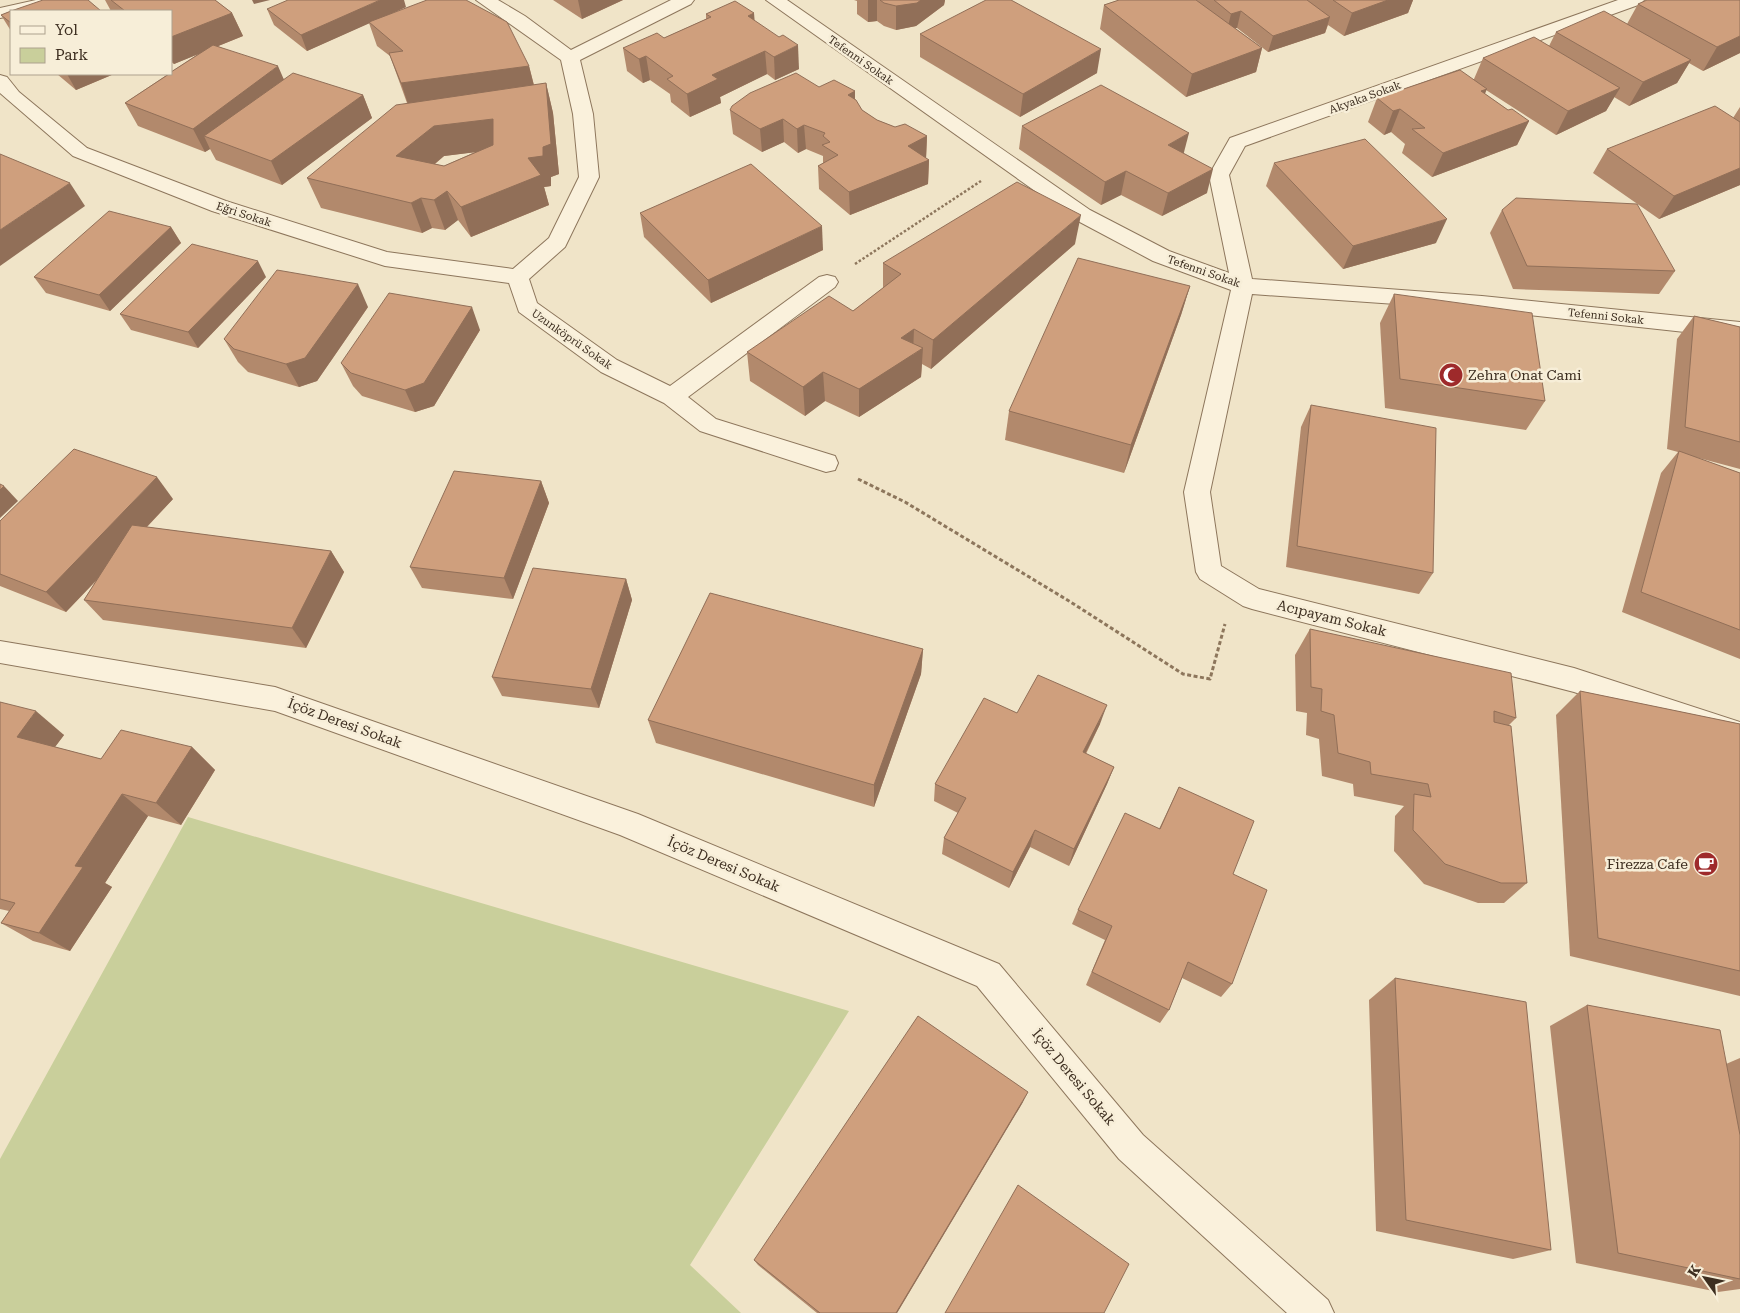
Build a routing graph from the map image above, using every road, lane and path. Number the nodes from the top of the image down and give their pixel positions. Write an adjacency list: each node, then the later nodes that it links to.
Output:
1 (60, 0): 6 (street)
2 (485, 0): 7 (street)
3 (685, 0): 7 (street)
4 (775, 0): 9 (street, Tefenni Sokak)
5 (1636, 0): 12 (street, Akyaka Sokak)
6 (14, 10)
7 (570, 58): 10 (street)
8 (0, 81): 10 (street, Eğri Sokak)
9 (1010, 163): 11 (path); 12 (street, Tefenni Sokak)
10 (518, 276): 14 (street, Uzunköprü Sokak)
11 (827, 282): 14 (street)
12 (1243, 286): 13 (street, Tefenni Sokak); 16 (street, Acıpayam Sokak)
13 (1740, 330)
14 (672, 397): 15 (street, Uzunköprü Sokak)
15 (826, 463): 16 (path)
16 (1234, 587): 18 (street, Acıpayam Sokak)
17 (0, 652): 19 (street, İçöz Deresi Sokak)
18 (1740, 735)
19 (1315, 1313)

